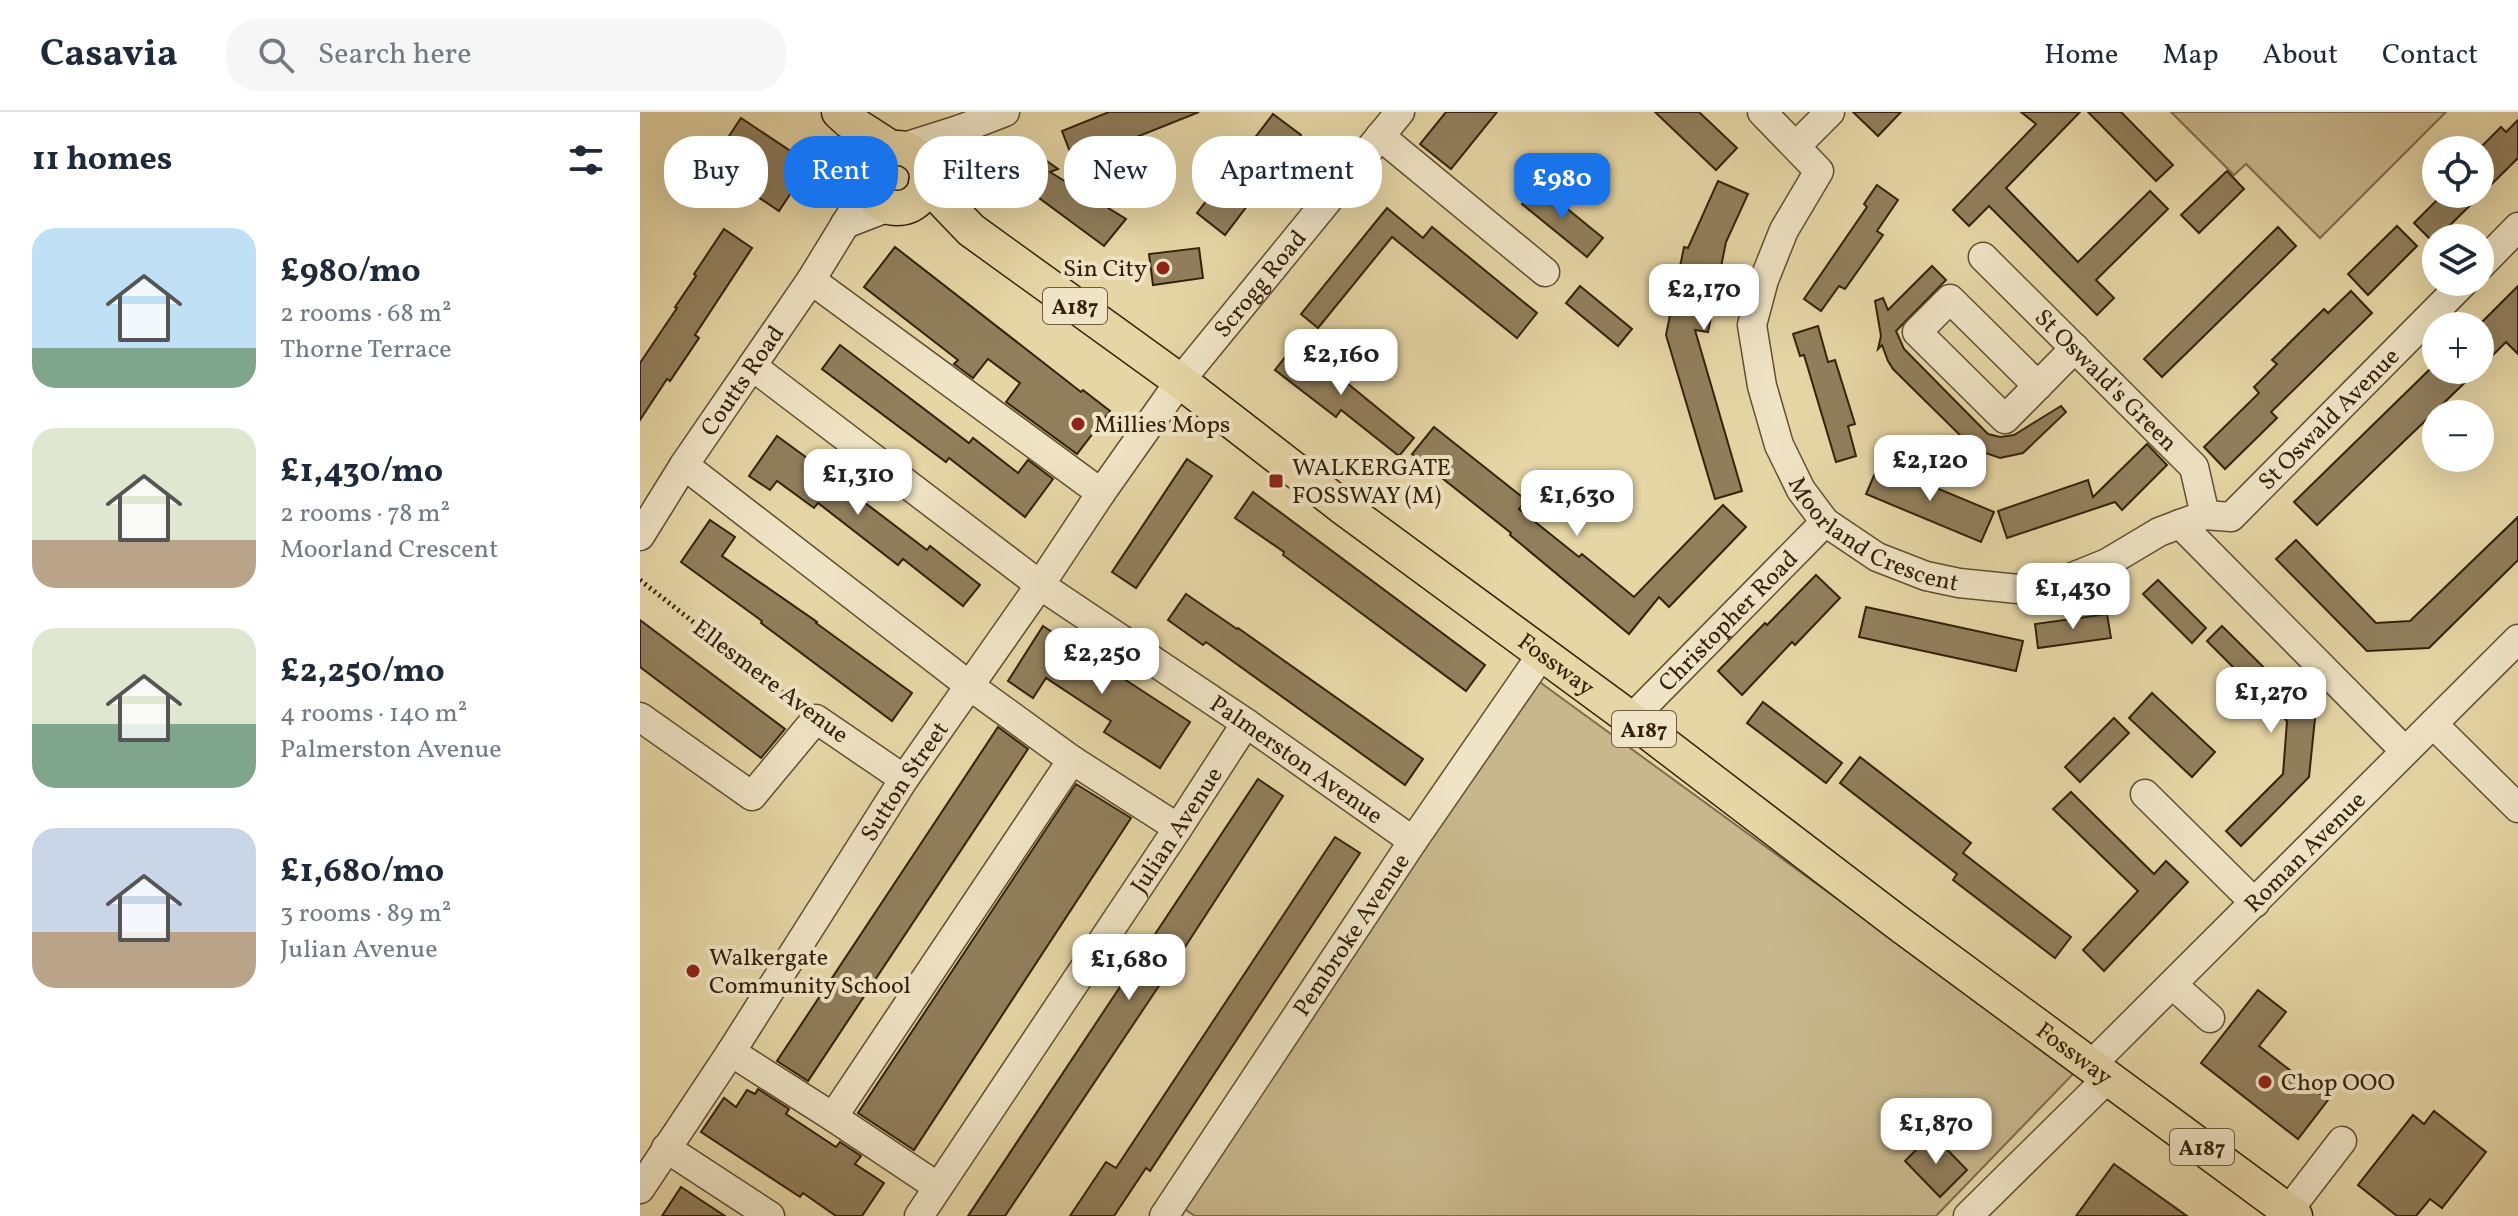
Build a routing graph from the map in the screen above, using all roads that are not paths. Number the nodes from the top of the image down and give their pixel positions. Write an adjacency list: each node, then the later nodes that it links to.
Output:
1 (1005, 112): 6 (street)
2 (1400, 112): 9 (street, Scrogg Road)
3 (1762, 112): 11 (street, Moorland Crescent)
4 (1830, 112): 11 (street)
5 (844, 117): 7 (main road, Fossway / A187); 8 (main road, Fossway / A187)
6 (961, 129): 12 (street); 15 (street, Coutts Road)
7 (858, 136)
8 (876, 136)
9 (1380, 136)
10 (1382, 138): 22 (street)
11 (1796, 146): 32 (street, Moorland Crescent)
12 (898, 147)
13 (898, 149): 14 (main road, Fossway)
14 (898, 187)
15 (898, 188)
16 (898, 190): 27 (main road, Fossway / A187)
17 (869, 208): 23 (street, Coutts Road)
18 (1321, 208): 27 (street, Scrogg Road)
19 (2518, 227): 20 (street)
20 (2494, 252)
21 (1983, 257): 25 (street, St Oswald's Green)
22 (1545, 272)
23 (811, 280): 26 (street, Coutts Road); 30 (street)
24 (2450, 296): 31 (street, St Oswald Avenue)
25 (2075, 348): 28 (street); 31 (street, St Oswald's Green)
26 (752, 366): 29 (street, Coutts Road); 34 (street, Palmerston Avenue)
27 (1180, 381): 30 (street, Sutton Street); 36 (main road, Fossway / A187)
28 (2038, 386)
29 (684, 465): 33 (street, Coutts Road); 37 (street)
30 (1101, 493): 34 (street, Sutton Street)
31 (2192, 519): 32 (street, Moorland Crescent); 42 (street)
32 (1825, 522): 39 (street, Christopher Road)
33 (640, 536)
34 (1040, 585): 37 (street, Sutton Street); 40 (street, Palmerston Avenue)
35 (2518, 639): 41 (street, Roman Avenue)
36 (1542, 654): 39 (main road, Fossway / A187); 48 (street, Pembroke Avenue)
37 (970, 686): 43 (street); 44 (street, Sutton Street)
38 (640, 717): 44 (street, Ellesmere Avenue)
39 (1631, 719): 53 (main road, Fossway / A187)
40 (1246, 723): 47 (street, Julian Avenue); 48 (street, Palmerston Avenue)
41 (2433, 724): 42 (street, Roman Avenue); 46 (street)
42 (2405, 751): 49 (street, Roman Avenue)
43 (1072, 760): 47 (street); 54 (street)
44 (904, 779): 52 (street, Sutton Street)
45 (2145, 794): 49 (street)
46 (2518, 808)
47 (1178, 828): 57 (street, Julian Avenue)
48 (1413, 841): 60 (street, Pembroke Avenue)
49 (2255, 903): 50 (street, Roman Avenue)
50 (2173, 985): 51 (street); 53 (street, Roman Avenue)
51 (2210, 1018)
52 (731, 1052): 54 (street); 56 (street, Sutton Street)
53 (2100, 1071): 59 (main road, Fossway / A187); 63 (street, Roman Avenue)
54 (833, 1117): 57 (street)
55 (2342, 1141): 59 (street)
56 (666, 1148): 58 (street, Sutton Street); 61 (street)
57 (938, 1187): 62 (street, Julian Avenue)
58 (640, 1189)
59 (2291, 1213)
60 (1170, 1214)
61 (770, 1216)
62 (919, 1216)
63 (1968, 1216)

